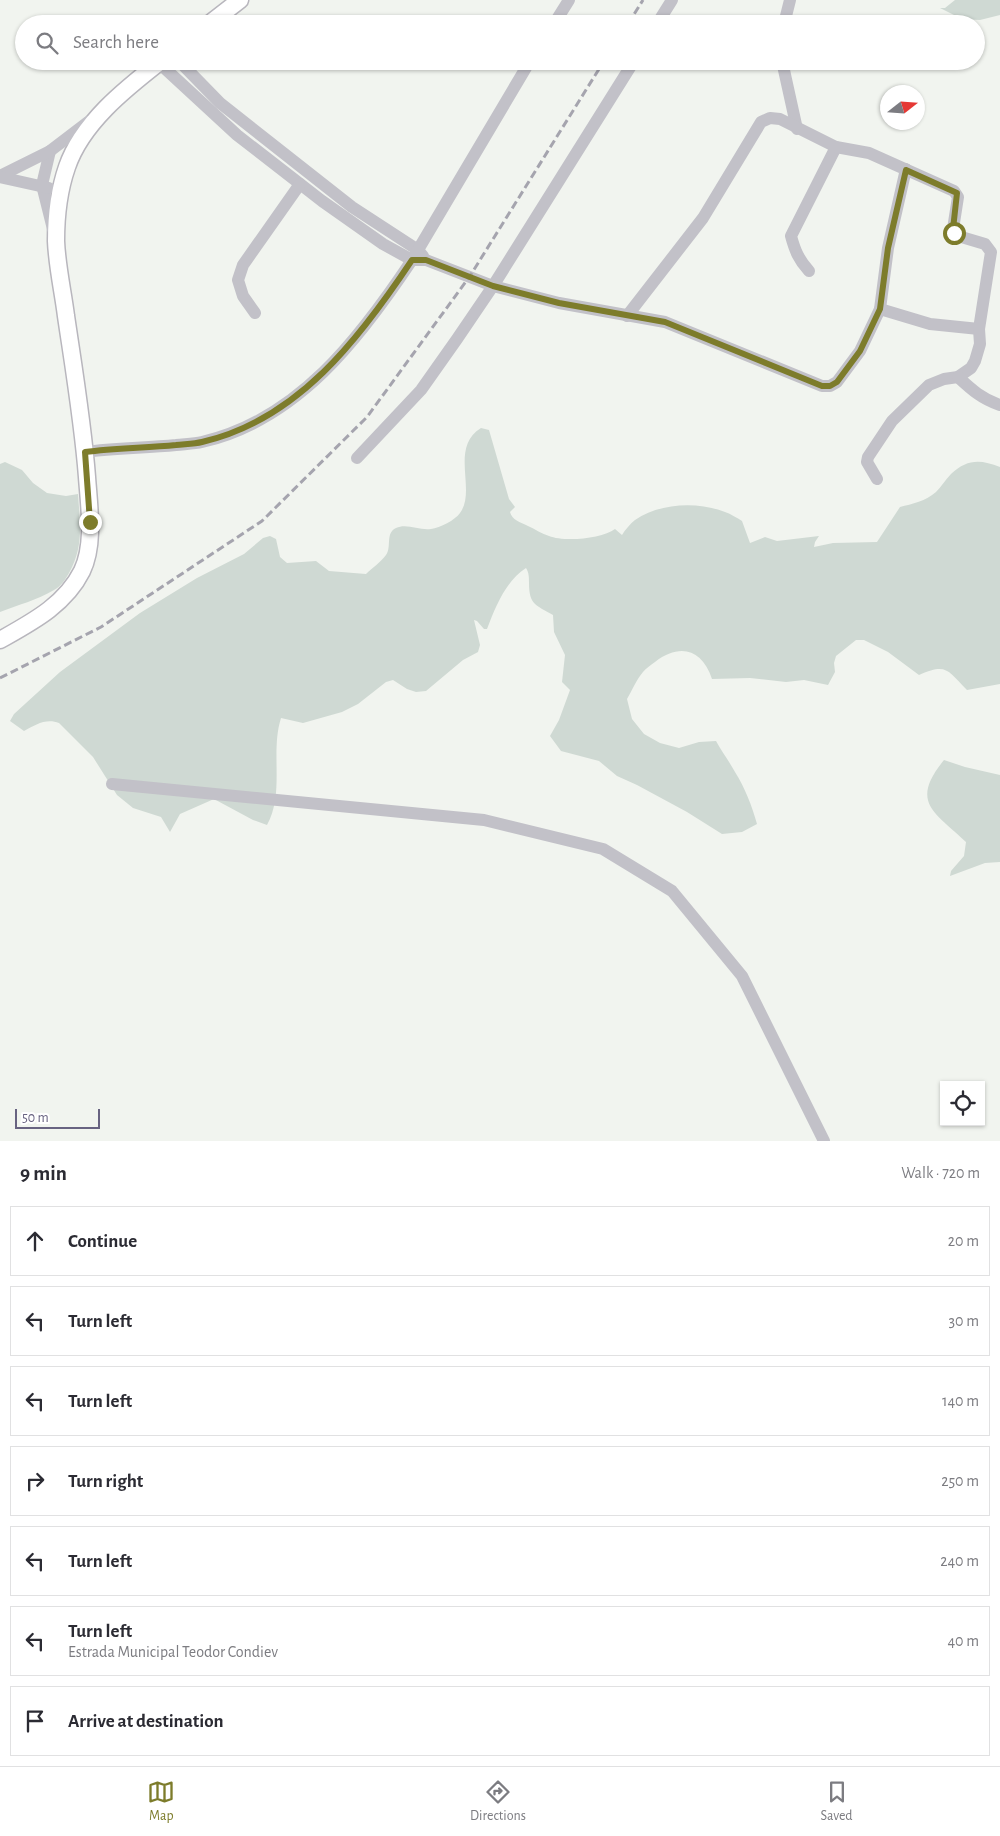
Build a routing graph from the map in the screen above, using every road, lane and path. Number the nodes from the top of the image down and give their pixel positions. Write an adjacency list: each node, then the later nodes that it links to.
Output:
1 (240, 0): 5 (main road)
2 (569, 0): 6 (street)
3 (672, 0): 7 (street)
4 (790, 0): 8 (street)
5 (221, 15)
6 (560, 15)
7 (663, 15)
8 (786, 15)
9 (150, 70): 16 (main road)
10 (168, 70): 21 (street)
11 (188, 70): 19 (street)
12 (525, 70): 28 (street)
13 (628, 70): 30 (street)
14 (784, 70): 15 (street)
15 (797, 128): 17 (street); 33 (street)
16 (74, 140): 18 (street); 25 (main road)
17 (836, 147): 20 (street); 29 (street)
18 (50, 151): 22 (street); 24 (street)
19 (293, 160): 21 (street); 26 (street)
20 (906, 170): 31 (street); 34 (street)
21 (284, 172): 23 (street)
22 (0, 177): 24 (street)
23 (300, 184): 26 (street); 32 (street)
24 (42, 186): 25 (street); 27 (street)
25 (60, 192): 27 (main road)
26 (349, 212): 28 (street)
27 (56, 242): 37 (main road)
28 (419, 257): 30 (street); 37 (street)
29 (809, 271)
30 (493, 286): 33 (street); 38 (street)
31 (880, 309): 33 (street); 34 (street)
32 (255, 313)
33 (627, 316)
34 (979, 329): 35 (street)
35 (958, 377): 36 (street); 39 (street)
36 (1000, 405)
37 (85, 452): 40 (main road)
38 (357, 458)
39 (877, 479)
40 (0, 640)
41 (112, 784): 42 (street)
42 (824, 1141)

